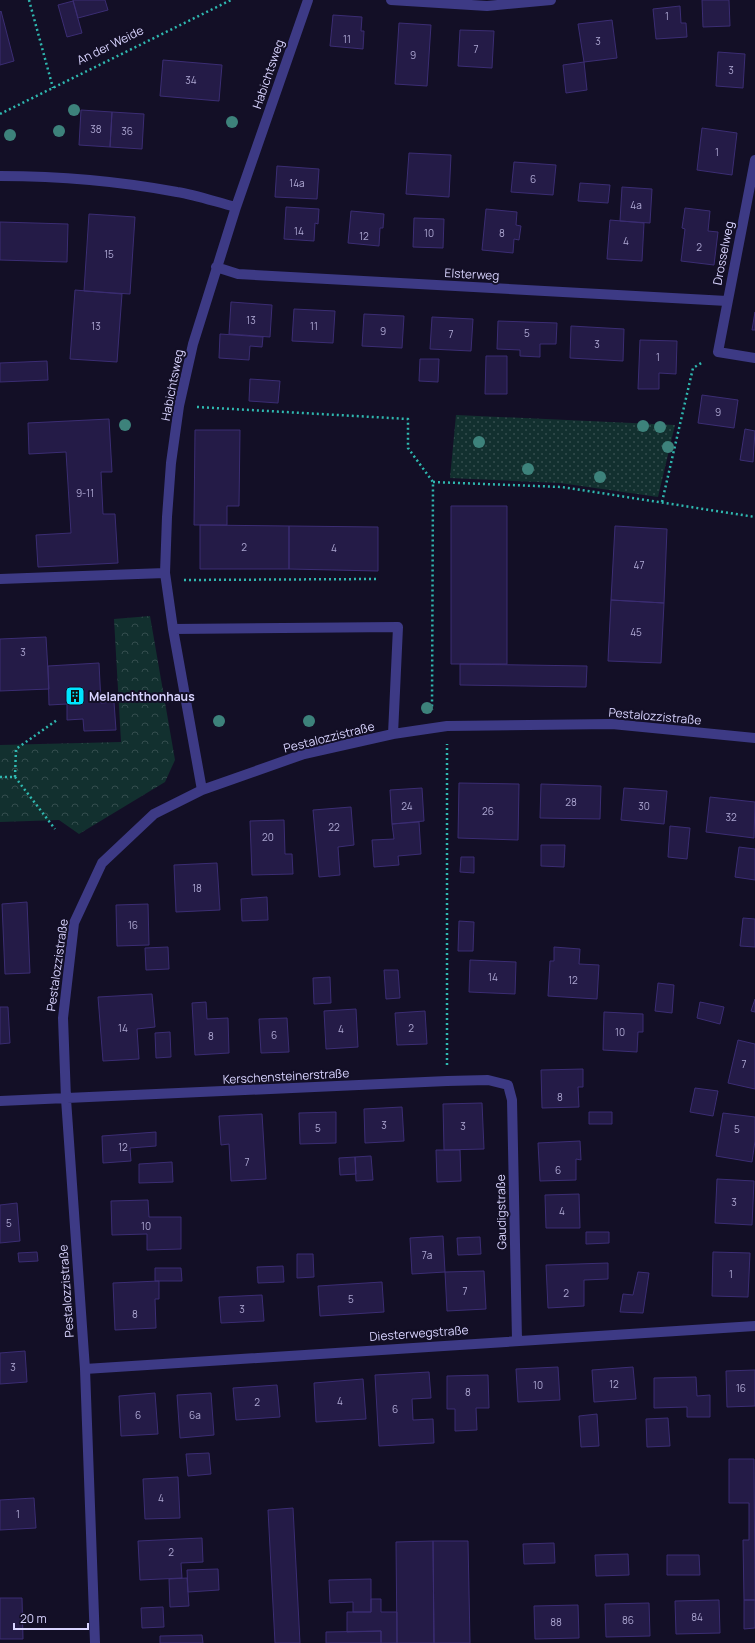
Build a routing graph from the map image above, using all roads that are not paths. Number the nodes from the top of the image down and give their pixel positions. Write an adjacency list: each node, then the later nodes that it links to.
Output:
1 (308, 0): 6 (street, Habichtsweg)
2 (392, 0): 3 (street)
3 (551, 0)
4 (755, 160): 8 (street, Drosselweg)
5 (0, 176): 6 (street)
6 (236, 207): 7 (street, Habichtsweg)
7 (216, 267): 8 (street, Elsterweg); 10 (street, Habichtsweg)
8 (727, 301): 9 (street, Drosselweg)
9 (755, 358)
10 (166, 576): 11 (street); 12 (street, Habichtsweg)
11 (0, 579)
12 (173, 629): 13 (street); 15 (street, Habichtsweg)
13 (393, 734): 14 (street, Pestalozzistraße); 15 (street, Pestalozzistraße)
14 (755, 738)
15 (202, 790): 17 (street, Pestalozzistraße)
16 (508, 1085): 17 (street, Kerschensteinerstraße); 20 (street, Gaudigstraße)
17 (66, 1099): 18 (street, Kerschensteinerstraße); 21 (street, Pestalozzistraße)
18 (0, 1101)
19 (755, 1326): 20 (street, Diesterwegstraße)
20 (516, 1340): 21 (street, Diesterwegstraße)
21 (85, 1369): 22 (street, Pestalozzistraße)
22 (95, 1643)

